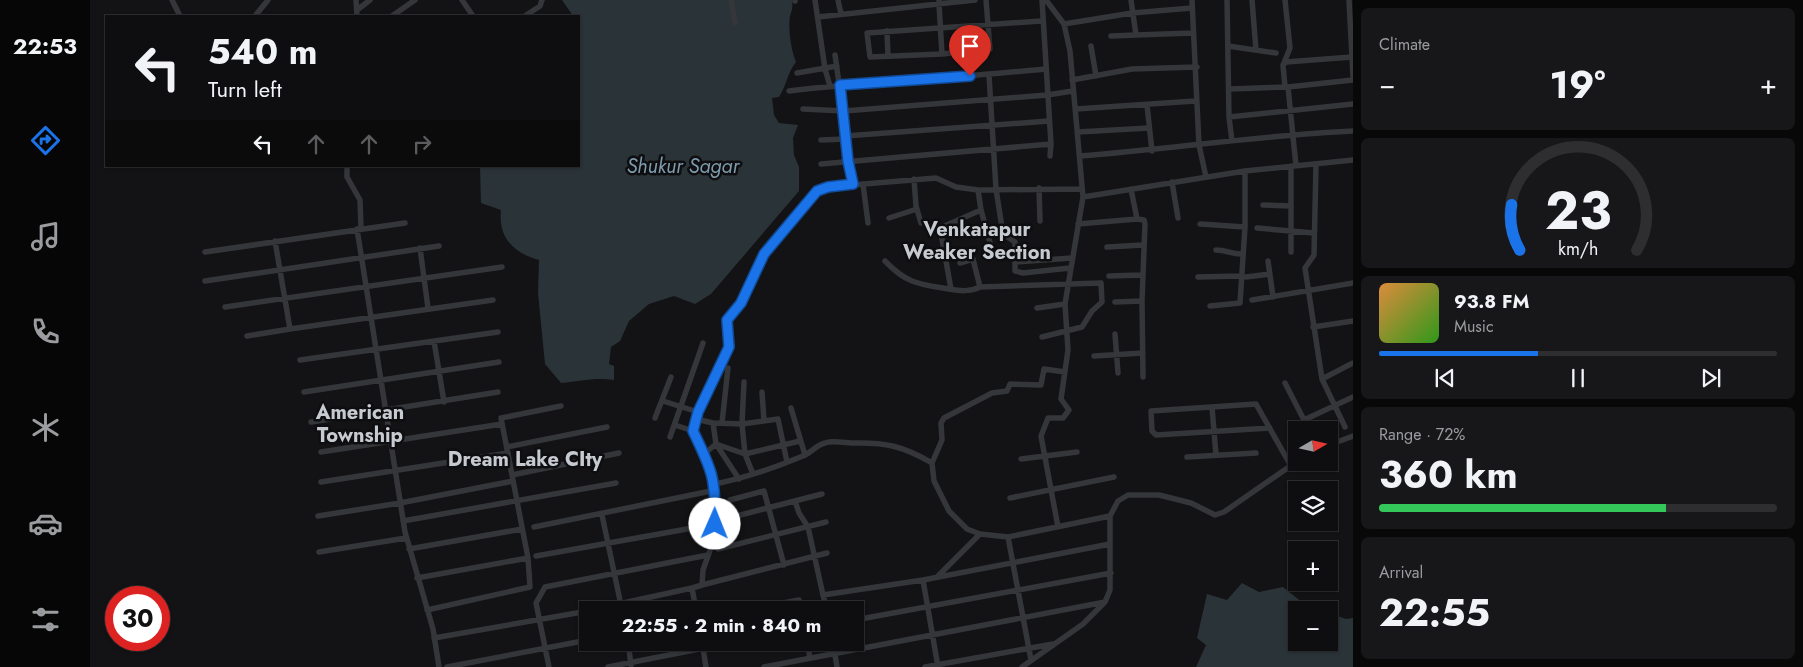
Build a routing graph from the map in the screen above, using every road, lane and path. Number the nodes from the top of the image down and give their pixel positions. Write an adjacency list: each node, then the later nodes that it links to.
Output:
1 (172, 0): 26 (street)
2 (268, 0): 27 (street)
3 (356, 0): 23 (street)
4 (370, 0): 23 (street)
5 (415, 0): 28 (street)
6 (462, 0): 29 (street)
7 (542, 0): 30 (street)
8 (731, 0): 33 (street)
9 (814, 0): 31 (street)
10 (838, 0): 25 (street)
11 (975, 0): 21 (street)
12 (986, 0): 35 (street)
13 (1042, 0): 32 (street)
14 (1046, 0): 34 (street)
15 (1131, 0): 24 (street)
16 (1192, 0): 22 (street)
17 (1227, 0): 43 (street)
18 (1252, 0): 45 (street)
19 (1285, 0): 51 (street)
20 (1349, 0): 36 (street)
21 (939, 2): 25 (street); 37 (street)
22 (1192, 8): 24 (street); 39 (street)
23 (357, 13)
24 (1132, 13): 34 (street); 40 (street)
25 (840, 14): 31 (street)
26 (180, 15)
27 (256, 15)
28 (393, 15)
29 (472, 15)
30 (526, 15)
31 (818, 17): 54 (street)
32 (1042, 21): 35 (street); 55 (street)
33 (735, 23)
34 (1064, 24): 60 (street)
35 (988, 25): 37 (street); 47 (street)
36 (1351, 25): 44 (street)
37 (940, 28): 38 (street); 47 (street)
38 (887, 31): 49 (street); 49 (street)
39 (1193, 32): 40 (street); 53 (street)
40 (1136, 35): 41 (street)
41 (1111, 36)
42 (1091, 46): 58 (street)
43 (1228, 46): 45 (street); 65 (street)
44 (1352, 49): 50 (street)
45 (1256, 50): 46 (street)
46 (1276, 53)
47 (942, 54): 49 (street)
48 (836, 55): 52 (street)
49 (888, 56)
50 (1352, 61): 51 (street); 59 (street)
51 (1284, 63): 64 (street)
52 (837, 66): 54 (street); 62 (street)
53 (1196, 67): 58 (street); 70 (street)
54 (825, 69): 56 (street); 63 (street)
55 (1045, 69): 57 (street); 68 (street)
56 (797, 73)
57 (989, 75): 62 (street); 69 (street)
58 (1096, 76): 60 (street)
59 (1353, 76)
60 (1072, 80): 67 (street)
61 (1353, 80): 64 (street)
62 (840, 85): 63 (street); 75 (street)
63 (830, 86): 66 (street)
64 (1286, 87): 65 (street); 76 (street)
65 (1229, 89): 77 (street)
66 (789, 91)
67 (1073, 91): 68 (street); 74 (street)
68 (1046, 96): 69 (street); 78 (street)
69 (991, 99): 75 (street); 79 (street)
70 (1195, 101): 72 (street); 88 (street)
71 (1353, 104): 76 (street)
72 (1147, 105): 74 (street); 80 (street)
73 (803, 109): 75 (street)
74 (1076, 109): 82 (street)
75 (844, 111): 84 (street)
76 (1290, 111): 77 (street); 83 (street)
77 (1229, 117): 86 (street)
78 (1049, 121): 79 (street); 87 (street)
79 (993, 125): 84 (street); 89 (street)
80 (1149, 128): 82 (street); 90 (street)
81 (1353, 130): 83 (street)
82 (1078, 132): 92 (street)
83 (1293, 134): 86 (street); 97 (street)
84 (845, 137): 85 (street); 94 (street)
85 (821, 140)
86 (1232, 141): 88 (street)
87 (1051, 144): 89 (street); 91 (street)
88 (1198, 144): 90 (street); 100 (street)
89 (995, 148): 94 (street); 106 (street)
90 (1152, 151): 92 (street)
91 (1050, 156)
92 (1080, 156): 107 (street)
93 (1353, 160): 96 (street)
94 (848, 161): 95 (street); 103 (street)
95 (821, 164)
96 (1316, 164): 97 (street); 128 (street)
97 (1294, 166): 99 (street); 112 (street)
98 (346, 167): 126 (street)
99 (1245, 171): 100 (street); 124 (street)
100 (1206, 177): 102 (street)
101 (914, 179): 104 (street); 109 (street); 113 (street)
102 (1172, 182): 108 (street); 116 (street)
103 (853, 184): 104 (street); 214 (street)
104 (863, 184): 120 (street)
105 (1040, 188): 106 (street); 107 (street); 118 (street)
106 (996, 189): 109 (street); 144 (street)
107 (1082, 189): 110 (street)
108 (1131, 189): 110 (street); 117 (street)
109 (978, 190): 114 (street)
110 (1083, 197): 122 (street)
111 (1263, 205): 112 (street)
112 (1291, 206): 127 (street)
113 (917, 209): 115 (street); 121 (street)
114 (981, 210): 132 (street); 161 (street)
115 (889, 218)
116 (1178, 218)
117 (1137, 219): 122 (street); 130 (street)
118 (1040, 221)
119 (405, 223): 126 (street)
120 (868, 223)
121 (921, 223)
122 (1078, 224): 140 (street)
123 (1200, 224): 124 (street)
124 (1245, 227): 138 (street)
125 (1256, 228): 127 (street)
126 (359, 229): 129 (street); 139 (street)
127 (1290, 230): 128 (street); 137 (street)
128 (1314, 233): 162 (street)
129 (275, 241): 136 (street); 147 (street)
130 (1142, 245): 133 (street); 150 (street)
131 (439, 246): 134 (street)
132 (991, 246)
133 (1108, 247)
134 (420, 248): 139 (street); 154 (street)
135 (1216, 250): 138 (street)
136 (205, 252)
137 (1290, 252)
138 (1243, 254): 153 (street)
139 (361, 257): 147 (street); 159 (street)
140 (1072, 258): 144 (street); 146 (street)
141 (886, 260): 161 (street)
142 (1268, 261): 149 (street)
143 (960, 262): 160 (street)
144 (1015, 262): 148 (street)
145 (502, 267): 154 (street)
146 (1070, 268): 148 (street); 157 (street)
147 (280, 270): 155 (street); 164 (street)
148 (1024, 273): 158 (street)
149 (1270, 274): 153 (street); 163 (street)
150 (1142, 275): 151 (street); 168 (street)
151 (1109, 276)
152 (1198, 277): 153 (street)
153 (1244, 277): 170 (street)
154 (424, 278): 159 (street); 172 (street)
155 (205, 281)
156 (1353, 283): 162 (street)
157 (1068, 284): 158 (street); 169 (street); 178 (street)
158 (1025, 286): 160 (street)
159 (366, 287): 164 (street); 174 (street)
160 (980, 287): 161 (street)
161 (951, 289)
162 (1308, 291): 163 (street); 176 (street)
163 (1273, 297): 166 (street)
164 (284, 298): 171 (street); 177 (street)
165 (493, 300): 172 (street)
166 (1252, 300)
167 (1114, 302): 168 (street)
168 (1142, 302): 186 (street)
169 (1065, 304): 173 (street); 178 (street)
170 (1210, 306)
171 (226, 307)
172 (428, 308): 174 (street)
173 (1037, 308)
174 (371, 317): 177 (street); 185 (street)
175 (1353, 321): 176 (street)
176 (1313, 327): 198 (street)
177 (290, 329): 181 (street)
178 (1067, 331): 182 (street); 194 (street)
179 (498, 332): 183 (street)
180 (1115, 334): 187 (street)
181 (247, 336)
182 (1042, 337)
183 (434, 341): 185 (street); 193 (street)
184 (703, 343): 210 (street)
185 (376, 349): 189 (street); 199 (street)
186 (1143, 353): 187 (street); 197 (street)
187 (1117, 354): 188 (street); 195 (street)
188 (1094, 356)
189 (300, 360)
190 (499, 362): 193 (street)
191 (1353, 363): 198 (street)
192 (728, 368): 219 (street)
193 (439, 371): 199 (street); 207 (street)
194 (1064, 372): 245 (street); 249 (street)
195 (1118, 373)
196 (671, 377): 206 (street)
197 (1143, 377)
198 (1322, 379): 209 (street)
199 (381, 380): 202 (street); 213 (street)
200 (744, 382): 221 (street)
201 (1285, 383): 209 (street)
202 (304, 392)
203 (498, 392): 207 (street)
204 (762, 392): 216 (street)
205 (1353, 397): 209 (street)
206 (663, 401): 210 (street); 215 (street)
207 (444, 402): 213 (street)
208 (561, 406): 220 (street)
209 (1335, 406): 223 (street)
210 (680, 407): 214 (street); 222 (street)
211 (1212, 407): 225 (street); 227 (street); 227 (street)
212 (791, 408): 231 (street)
213 (386, 411): 217 (street); 230 (street)
214 (697, 416): 218 (street); 226 (street)
215 (656, 418)
216 (764, 421): 221 (street); 234 (street)
217 (311, 422)
218 (713, 423): 219 (street); 233 (street)
219 (722, 423): 221 (street)
220 (502, 424): 230 (street); 235 (street)
221 (742, 424): 241 (street)
222 (674, 425): 226 (street); 229 (street)
223 (1345, 427)
224 (607, 428): 235 (street)
225 (1270, 428): 227 (street); 244 (street)
226 (693, 431): 240 (street)
227 (1214, 431): 243 (street)
228 (1353, 436): 232 (street)
229 (670, 437)
230 (390, 441): 236 (street); 251 (street)
231 (800, 441): 234 (street); 242 (street)
232 (1338, 442)
233 (716, 444): 240 (street); 241 (street); 255 (street)
234 (786, 446): 241 (street); 248 (street)
235 (507, 450): 251 (street); 254 (street)
236 (321, 452)
237 (1078, 452): 245 (street)
238 (619, 453): 254 (street)
239 (1256, 453): 243 (street)
240 (704, 454): 258 (street)
241 (745, 454): 252 (street)
242 (805, 455): 248 (street); 249 (street)
243 (1216, 455): 246 (street)
244 (1288, 455)
245 (1044, 456): 247 (street); 259 (street)
246 (1186, 457)
247 (1021, 459)
248 (787, 462): 252 (street)
249 (932, 463): 278 (street)
250 (1288, 468): 269 (street)
251 (395, 471): 256 (street); 265 (street)
252 (752, 474): 255 (street)
253 (1114, 477): 259 (street)
254 (512, 478): 264 (street); 265 (street)
255 (739, 479): 258 (street)
256 (322, 482)
257 (616, 483): 264 (street)
258 (715, 487): 267 (street); 273 (street)
259 (1051, 490): 261 (street); 276 (street)
260 (822, 494): 263 (street)
261 (1010, 498)
262 (730, 500): 266 (street)
263 (795, 501): 266 (street); 275 (street)
264 (517, 502): 271 (street); 277 (street)
265 (400, 503): 268 (street); 271 (street)
266 (769, 508): 270 (street); 279 (street)
267 (602, 514): 274 (street); 282 (street)
268 (318, 516)
269 (1110, 516): 276 (street); 283 (street)
270 (725, 519)
271 (403, 522): 281 (street)
272 (826, 522): 275 (street)
273 (715, 524): 282 (street); 288 (street)
274 (534, 527)
275 (808, 527): 279 (street); 290 (street)
276 (1058, 527): 280 (street)
277 (522, 529): 284 (street); 291 (street)
278 (980, 534): 280 (street); 296 (street)
279 (776, 536): 285 (street); 293 (street)
280 (1008, 537): 292 (street)
281 (406, 538): 284 (street); 286 (street)
282 (608, 544): 289 (street); 295 (street)
283 (1110, 544): 292 (street); 294 (street)
284 (409, 549): 297 (street)
285 (718, 549)
286 (319, 552)
287 (827, 553): 290 (street)
288 (708, 555): 295 (street); 299 (street)
289 (536, 556)
290 (815, 557): 293 (street); 302 (street)
291 (528, 558): 297 (street); 309 (street)
292 (1012, 562): 296 (street); 301 (street)
293 (784, 565): 299 (street)
294 (1111, 573): 301 (street); 307 (street)
295 (614, 574): 303 (street); 313 (street)
296 (936, 577): 298 (street)
297 (417, 578): 309 (street)
298 (923, 580): 302 (street); 308 (street)
299 (702, 584): 300 (street)
300 (692, 588): 304 (street); 305 (street)
301 (1018, 591): 308 (street); 311 (street)
302 (824, 595): 306 (street)
303 (620, 601)
304 (643, 601)
305 (694, 601)
306 (825, 601)
307 (1105, 602): 311 (street); 317 (street)
308 (927, 608): 312 (street); 314 (street)
309 (427, 610): 315 (street)
310 (579, 612): 313 (street)
311 (1022, 617): 314 (street); 319 (street)
312 (864, 618)
313 (539, 619): 315 (street); 318 (street)
314 (932, 635): 325 (street); 329 (street)
315 (434, 638): 330 (street)
316 (579, 642): 318 (street)
317 (1057, 644): 319 (street); 327 (street)
318 (545, 648): 331 (street); 332 (street)
319 (1028, 649): 327 (street); 329 (street)
320 (629, 651): 328 (street)
321 (681, 651): 328 (street)
322 (703, 651): 334 (street)
323 (809, 651): 326 (street)
324 (834, 651): 325 (street)
325 (834, 654): 326 (street); 336 (street)
326 (810, 658): 335 (street)
327 (1030, 660): 338 (street)
328 (631, 665): 333 (street)
329 (938, 666): 337 (street)
330 (439, 667)
331 (447, 667)
332 (548, 667)
333 (608, 667)
334 (706, 667)
335 (764, 667)
336 (837, 667)
337 (925, 667)
338 (1022, 667)

